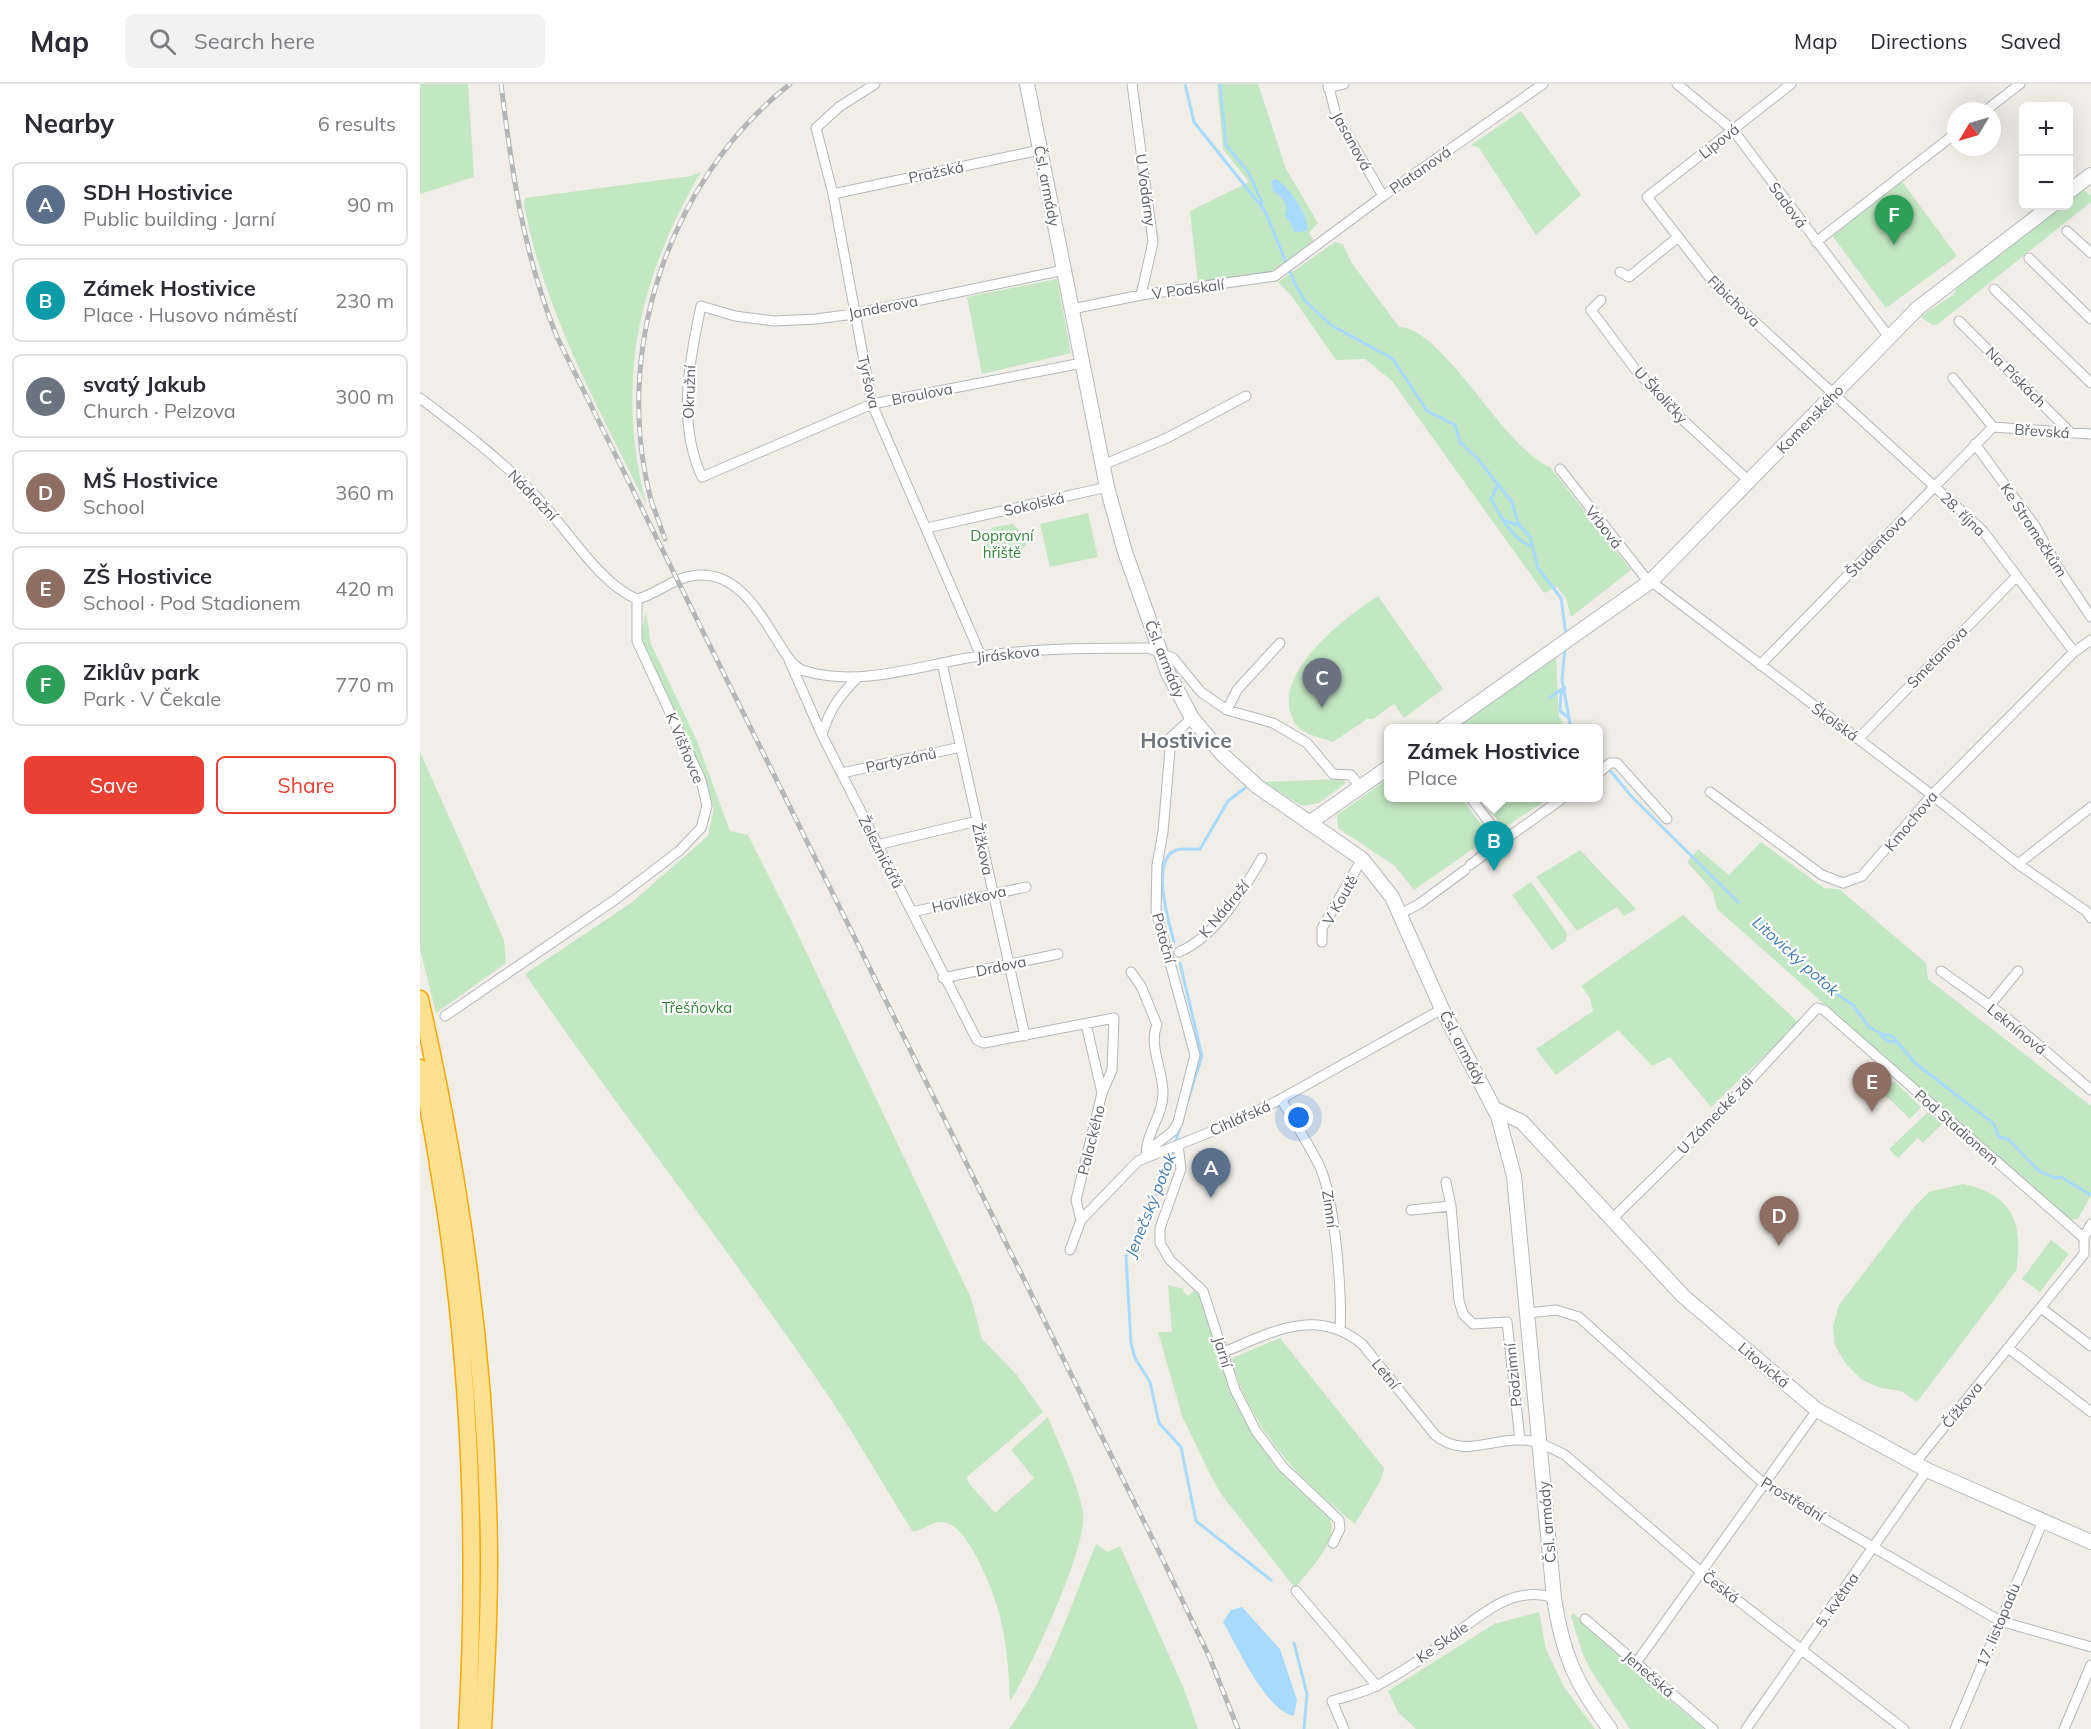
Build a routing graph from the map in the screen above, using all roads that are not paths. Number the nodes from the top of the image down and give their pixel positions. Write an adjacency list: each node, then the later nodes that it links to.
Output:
1 (875, 84): 16 (street, Tyršova)
2 (1027, 84): 13 (main road, Čsl. armády)
3 (1132, 84): 29 (street, U Vodárny)
4 (1344, 84): 9 (street)
5 (1677, 84): 11 (street, Sadová)
6 (1791, 84): 11 (street, Lipová)
7 (2020, 84): 10 (street)
8 (1540, 85): 17 (street, Platanová)
9 (1328, 86): 17 (street, Jasanová)
10 (1997, 102)
11 (1733, 130): 18 (street, Lipová); 22 (street, Sadová)
12 (1947, 140): 22 (street)
13 (1040, 150): 16 (street, Pražská); 26 (main road, Čsl. armády)
14 (2090, 179): 15 (main road)
15 (2073, 189)
16 (833, 194): 33 (street, Tyršova)
17 (1383, 196): 24 (street, Platanová)
18 (1647, 197): 21 (street, Fibichova)
19 (2046, 210): 36 (main road, Komenského)
20 (2067, 231): 23 (street)
21 (1677, 238): 27 (street); 40 (street, Fibichova)
22 (1816, 242): 36 (street, Sadová)
23 (2091, 253)
24 (1300, 258): 29 (street, V Podskalí)
25 (2030, 258): 34 (street)
26 (1064, 270): 32 (main road, Čsl. armády); 33 (street, Janderova)
27 (1620, 273)
28 (1994, 289): 39 (street)
29 (1141, 296): 32 (street, V Podskalí)
30 (1601, 300): 51 (street, U Školičky)
31 (701, 306): 33 (street, Janderova); 50 (street, Okružní)
32 (1072, 309): 37 (main road, Čsl. armády)
33 (854, 314): 43 (street, Tyršova)
34 (2091, 319)
35 (1959, 321): 45 (street, Na Pískách)
36 (1889, 337): 40 (main road, Komenského)
37 (1082, 363): 43 (street, Broulova); 48 (main road, Čsl. armády)
38 (1953, 378): 44 (street)
39 (2091, 383)
40 (1834, 394): 51 (main road, Komenského); 52 (street, 28. října)
41 (1246, 396): 48 (street)
42 (420, 398): 57 (street, Nádražní)
43 (872, 404): 50 (street, Broulova); 54 (street, Tyršova)
44 (1993, 428): 45 (street, Břevská); 47 (street, Študentova)
45 (2071, 433): 46 (street, Břevská)
46 (2091, 434)
47 (1976, 444): 52 (street, Študentova); 58 (street, Ke Stromečkům)
48 (1102, 465): 53 (main road, Čsl. armády)
49 (1560, 469): 56 (street, Vrbová)
50 (702, 477)
51 (1750, 482): 56 (main road, Komenského)
52 (1934, 486): 55 (street, 28. října); 66 (street, Študentova)
53 (1107, 487): 54 (street, Sokolská); 61 (main road, Čsl. armády)
54 (927, 528): 63 (street, Tyršova)
55 (2017, 576): 62 (street, 28. října); 72 (street, Smetanova)
56 (1651, 581): 66 (street, Školská); 70 (main road, Komenského)
57 (637, 599): 64 (street, Jiráskova); 108 (street, K Višňovce)
58 (2091, 617)
59 (2091, 640): 62 (street, Kmochova)
60 (1280, 643): 68 (street)
61 (1160, 651): 63 (street, Jiráskova); 68 (street); 69 (main road, Čsl. armády)
62 (2074, 652): 79 (street, Kmochova)
63 (981, 656): 65 (street, Jiráskova)
64 (789, 660): 67 (street, Jiráskova); 71 (street, Železničářů)
65 (942, 663): 67 (street, Jiráskova); 73 (street, Žižkova)
66 (1760, 664): 72 (street, Školská)
67 (858, 677): 71 (street)
68 (1227, 710): 77 (street)
69 (1192, 718): 85 (main road, Čsl. armády); 119 (street, Potoční)
70 (1450, 724)
71 (822, 735): 76 (street, Železničářů)
72 (1858, 739): 79 (street, Školská)
73 (961, 747): 76 (street, Partyzánů); 84 (street, Žižkova)
74 (1603, 769): 83 (street)
75 (1384, 770): 77 (main road)
76 (842, 773): 86 (street, Železničářů)
77 (1360, 787): 85 (main road)
78 (1710, 792): 79 (street, Kmochova)
79 (1932, 795): 90 (street, Školská)
80 (1474, 802): 81 (street)
81 (1557, 802)
82 (2091, 807): 90 (street)
83 (1667, 819)
84 (977, 821): 86 (street); 92 (street, Žižkova)
85 (1309, 823): 89 (main road, Čsl. armády)
86 (877, 845): 93 (street, Železničářů)
87 (1497, 845): 95 (street)
88 (1262, 858): 97 (street, K Nádraží)
89 (1362, 859): 95 (main road, Čsl. armády); 96 (street, V Koutě)
90 (2018, 864): 94 (street, Školská)
91 (1026, 886): 92 (street, Havlíčkova)
92 (993, 894): 93 (street, Havlíčkova); 99 (street, Žižkova)
93 (912, 912): 103 (street, Železničářů)
94 (2089, 913)
95 (1400, 914): 107 (main road, Čsl. armády)
96 (1322, 942)
97 (1179, 952)
98 (1058, 954): 99 (street, Drdova)
99 (1009, 964): 103 (street, Drdova); 110 (street, Žižkova)
100 (1941, 971): 105 (street, Leknínová)
101 (2018, 971): 105 (street)
102 (1131, 972): 119 (street)
103 (944, 978): 110 (street, Železničářů)
104 (420, 999): 155 (highway)
105 (1990, 1005): 112 (street, Leknínová)
106 (1817, 1008): 124 (street, U Zámecké zdi); 126 (street, Pod Stadionem)
107 (1442, 1009): 114 (street, Cihlářská); 115 (main road, Čsl. armády)
108 (445, 1016)
109 (1086, 1024): 110 (street); 113 (street, Palackého); 113 (street)
110 (1025, 1036)
111 (420, 1068): 154 (highway)
112 (2091, 1090)
113 (1102, 1093): 123 (street, Palackého)
114 (1281, 1099): 117 (street, Cihlářská); 130 (street, Zimní)
115 (1495, 1109): 116 (main road, Litovická); 118 (main road, Čsl. armády)
116 (1531, 1132): 118 (main road); 124 (main road, Litovická)
117 (1178, 1145): 119 (street, Cihlářská); 133 (street, Jarní)
118 (1508, 1148): 129 (main road, Čsl. armády)
119 (1150, 1155): 123 (street, Cihlářská)
120 (1446, 1182): 121 (street, Podzimní)
121 (1451, 1206): 122 (street); 136 (street, Podzimní)
122 (1411, 1210)
123 (1081, 1220): 127 (street)
124 (1611, 1220): 134 (main road, Litovická)
125 (2091, 1224): 126 (street)
126 (2084, 1238): 128 (street, Čížkova)
127 (1070, 1250)
128 (2041, 1308): 131 (street); 132 (street, Čížkova)
129 (1528, 1313): 137 (main road, Čsl. armády); 139 (street, Prostřední)
130 (1340, 1330): 133 (street, Letní); 136 (street, Letní)
131 (2091, 1346)
132 (2008, 1348): 135 (street); 138 (street, Čížkova)
133 (1224, 1352): 142 (street, Jarní)
134 (1817, 1410): 138 (main road, Litovická); 139 (street)
135 (2091, 1411)
136 (1520, 1440): 137 (street, Letní)
137 (1540, 1443): 144 (street, Česká); 146 (main road, Čsl. armády)
138 (1921, 1466): 140 (main road, Litovická); 143 (street, 5. května)
139 (1763, 1483): 143 (street, Prostřední); 144 (street)
140 (2043, 1521): 141 (main road, Litovická); 148 (street, 17. listopadu)
141 (2091, 1542)
142 (1333, 1543)
143 (1874, 1547): 148 (street, Prostřední); 150 (street, 5. května)
144 (1701, 1572): 150 (street, Česká); 151 (street)
145 (1296, 1592): 153 (street)
146 (1554, 1598): 153 (street, Ke Skále); 157 (main road, Čsl. armády)
147 (1585, 1619): 151 (street, Jenečská)
148 (2000, 1621): 149 (street, Prostřední); 161 (street, 17. listopadu)
149 (2091, 1647)
150 (1802, 1650): 159 (street, 5. května); 160 (street, Česká)
151 (1636, 1662): 158 (street, Jenečská)
152 (2091, 1665): 162 (street)
153 (1377, 1686): 156 (street, Ke Skále)
154 (467, 1729)
155 (483, 1729)
156 (1344, 1729)
157 (1610, 1729)
158 (1713, 1729)
159 (1746, 1729)
160 (1904, 1729)
161 (1955, 1729)
162 (2064, 1729)

